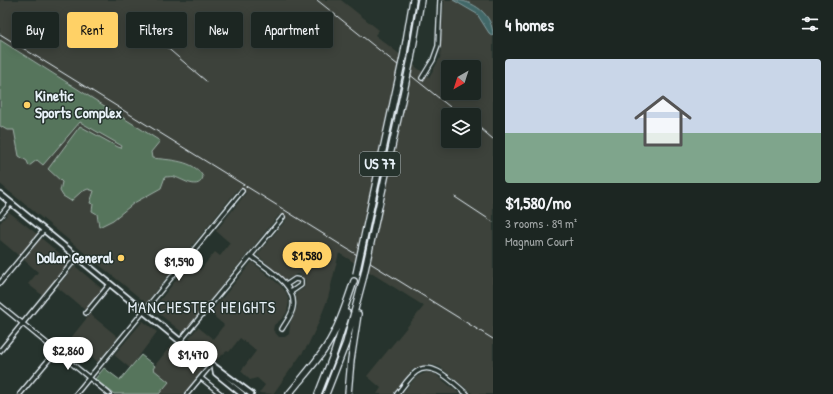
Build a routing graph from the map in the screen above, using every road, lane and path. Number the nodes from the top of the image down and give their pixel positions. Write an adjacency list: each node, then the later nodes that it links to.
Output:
1 (413, 0): 13 (highway, US 77, bridge)
2 (440, 0): 4 (street)
3 (421, 2): 17 (highway, US 77, bridge)
4 (422, 78)
5 (242, 191): 20 (street)
6 (0, 194): 7 (main road)
7 (11, 203): 8 (street); 10 (main road)
8 (0, 216)
9 (283, 217): 11 (street)
10 (44, 230): 12 (main road); 14 (street)
11 (250, 256): 16 (street); 24 (street)
12 (77, 257): 15 (main road); 22 (street)
13 (354, 281): 37 (highway); 38 (highway, US 77)
14 (0, 284)
15 (110, 284): 20 (main road); 21 (street)
16 (286, 285): 18 (street); 18 (street)
17 (360, 290): 39 (highway, US 77); 40 (highway)
18 (291, 292): 23 (street)
19 (0, 305): 22 (street)
20 (144, 312): 24 (main road); 28 (street)
21 (86, 313)
22 (22, 324): 25 (street); 26 (street)
23 (282, 329)
24 (180, 341): 27 (main road)
25 (0, 350)
26 (56, 351): 28 (street); 30 (street)
27 (213, 367): 29 (street); 35 (main road); 36 (main road)
28 (89, 378): 31 (street); 32 (street)
29 (201, 378): 33 (street); 34 (street)
30 (20, 394)
31 (76, 394)
32 (109, 394)
33 (187, 394)
34 (221, 394)
35 (242, 394)
36 (251, 394)
37 (289, 394)
38 (318, 394)
39 (326, 394)
40 (348, 394)
41 (397, 394): 42 (street)
42 (466, 394)

